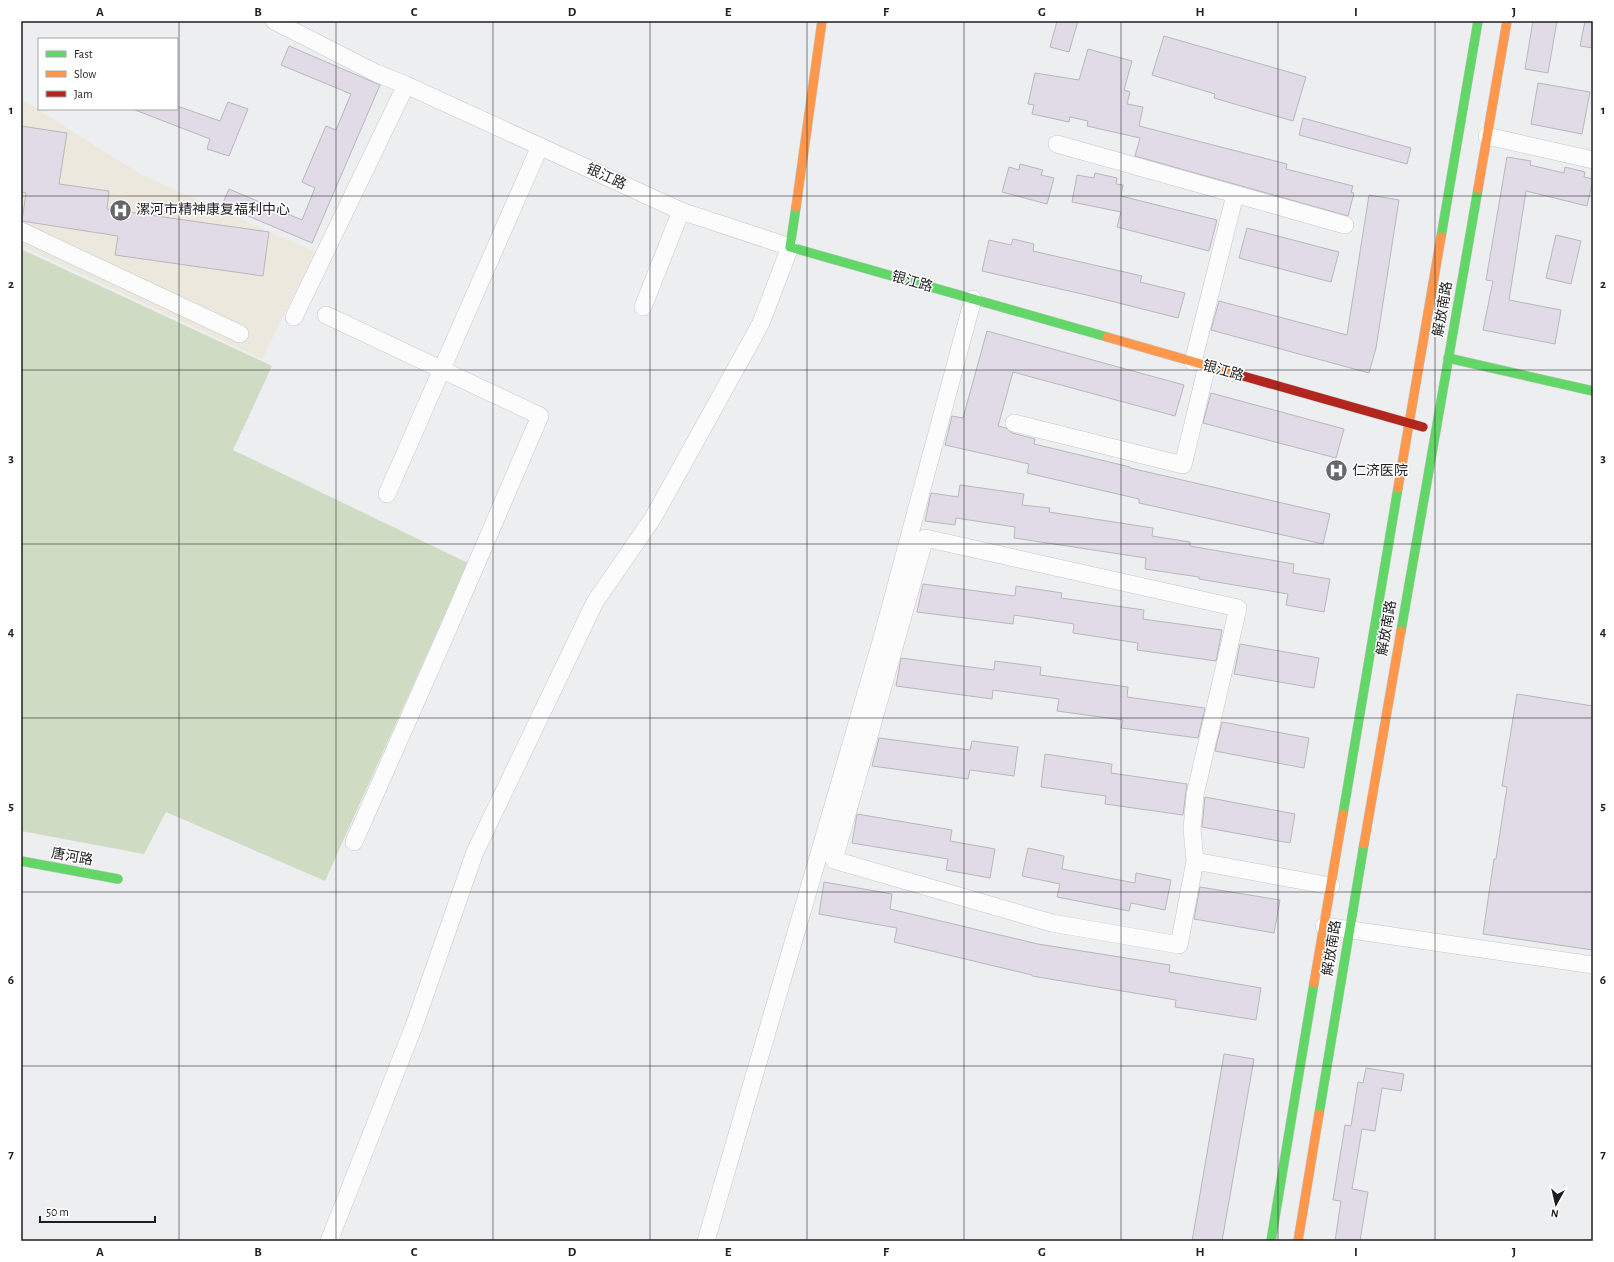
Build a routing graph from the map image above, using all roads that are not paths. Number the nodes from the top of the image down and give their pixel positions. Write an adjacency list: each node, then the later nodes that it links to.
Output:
1 (274, 21): 5 (street, 银江路)
2 (822, 21): 14 (main road)
3 (1478, 21): 25 (main road, 解放南路)
4 (1507, 21): 6 (main road, 解放南路)
5 (406, 85): 8 (street, 银江路); 18 (street)
6 (1487, 136): 9 (street); 20 (main road, 解放南路)
7 (1057, 144): 10 (street)
8 (540, 146): 11 (street, 银江路); 22 (street)
9 (1593, 160)
10 (1235, 195): 12 (street); 21 (street)
11 (681, 211): 14 (street, 银江路); 16 (street)
12 (1345, 225)
13 (21, 231): 19 (street)
14 (790, 247): 15 (main road, 银江路); 36 (street)
15 (973, 299): 21 (main road, 银江路); 37 (street)
16 (642, 307)
17 (326, 315): 22 (street)
18 (294, 316)
19 (240, 334)
20 (1448, 358): 23 (main road); 26 (main road, 解放南路)
21 (1200, 364): 24 (street); 25 (main road, 银江路)
22 (442, 370): 27 (street); 28 (street)
23 (1593, 392)
24 (1014, 423)
25 (1409, 423): 26 (main road, 银江路); 32 (main road, 解放南路)
26 (1435, 431): 34 (main road, 解放南路)
27 (387, 494)
28 (354, 842)
29 (1195, 861): 29 (street); 32 (street)
30 (21, 862): 31 (main road, 唐河路)
31 (118, 879)
32 (1331, 886): 33 (main road, 解放南路)
33 (1324, 926): 34 (street); 38 (main road, 解放南路)
34 (1349, 930): 35 (street); 39 (main road, 解放南路)
35 (1593, 965)
36 (329, 1241)
37 (706, 1241)
38 (1271, 1241)
39 (1298, 1241)

